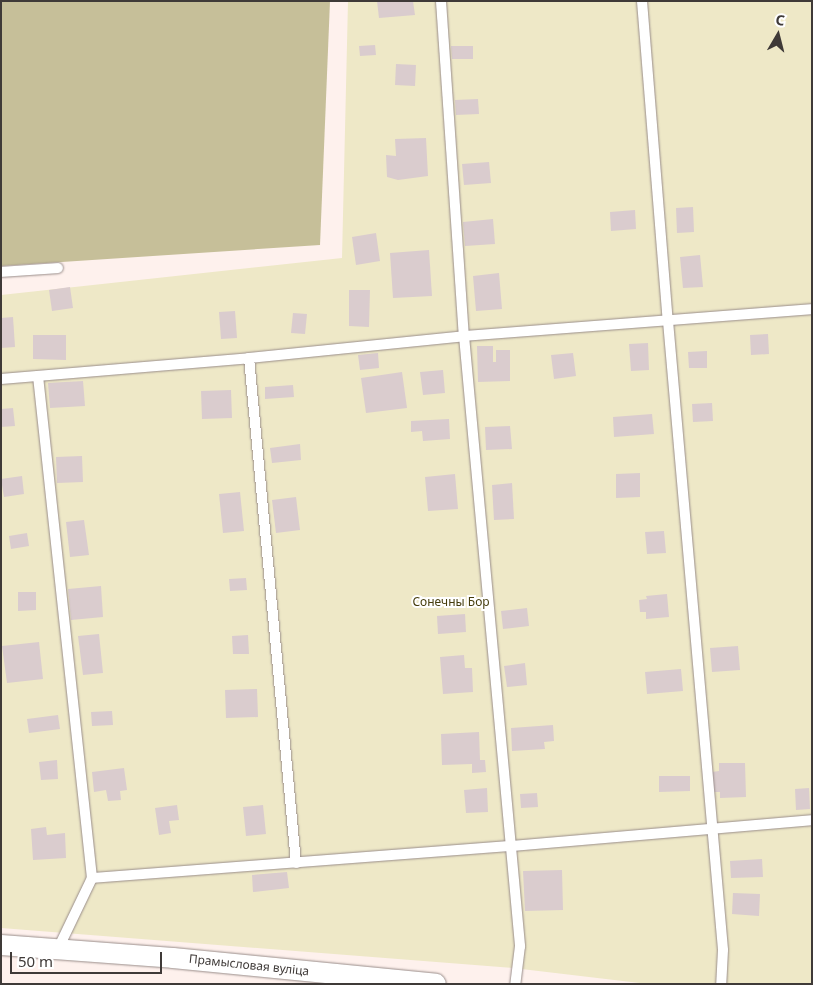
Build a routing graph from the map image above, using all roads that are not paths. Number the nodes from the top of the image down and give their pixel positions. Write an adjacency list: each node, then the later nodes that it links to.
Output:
1 (441, 1): 7 (lane)
2 (642, 1): 6 (lane)
3 (58, 268): 4 (lane)
4 (1, 272)
5 (812, 309): 6 (lane)
6 (668, 321): 7 (lane); 12 (lane)
7 (464, 336): 8 (lane); 13 (lane)
8 (249, 358): 9 (lane); 14 (lane)
9 (38, 376): 10 (lane); 15 (lane)
10 (1, 379)
11 (812, 820): 12 (lane)
12 (713, 828): 13 (lane); 20 (lane)
13 (511, 846): 14 (lane); 19 (lane)
14 (296, 863): 15 (lane)
15 (92, 878): 17 (lane)
16 (1, 945): 17 (street, Прамысловая вуліца)
17 (58, 949): 18 (street, Прамысловая вуліца)
18 (436, 984)
19 (515, 984)
20 (721, 984)

